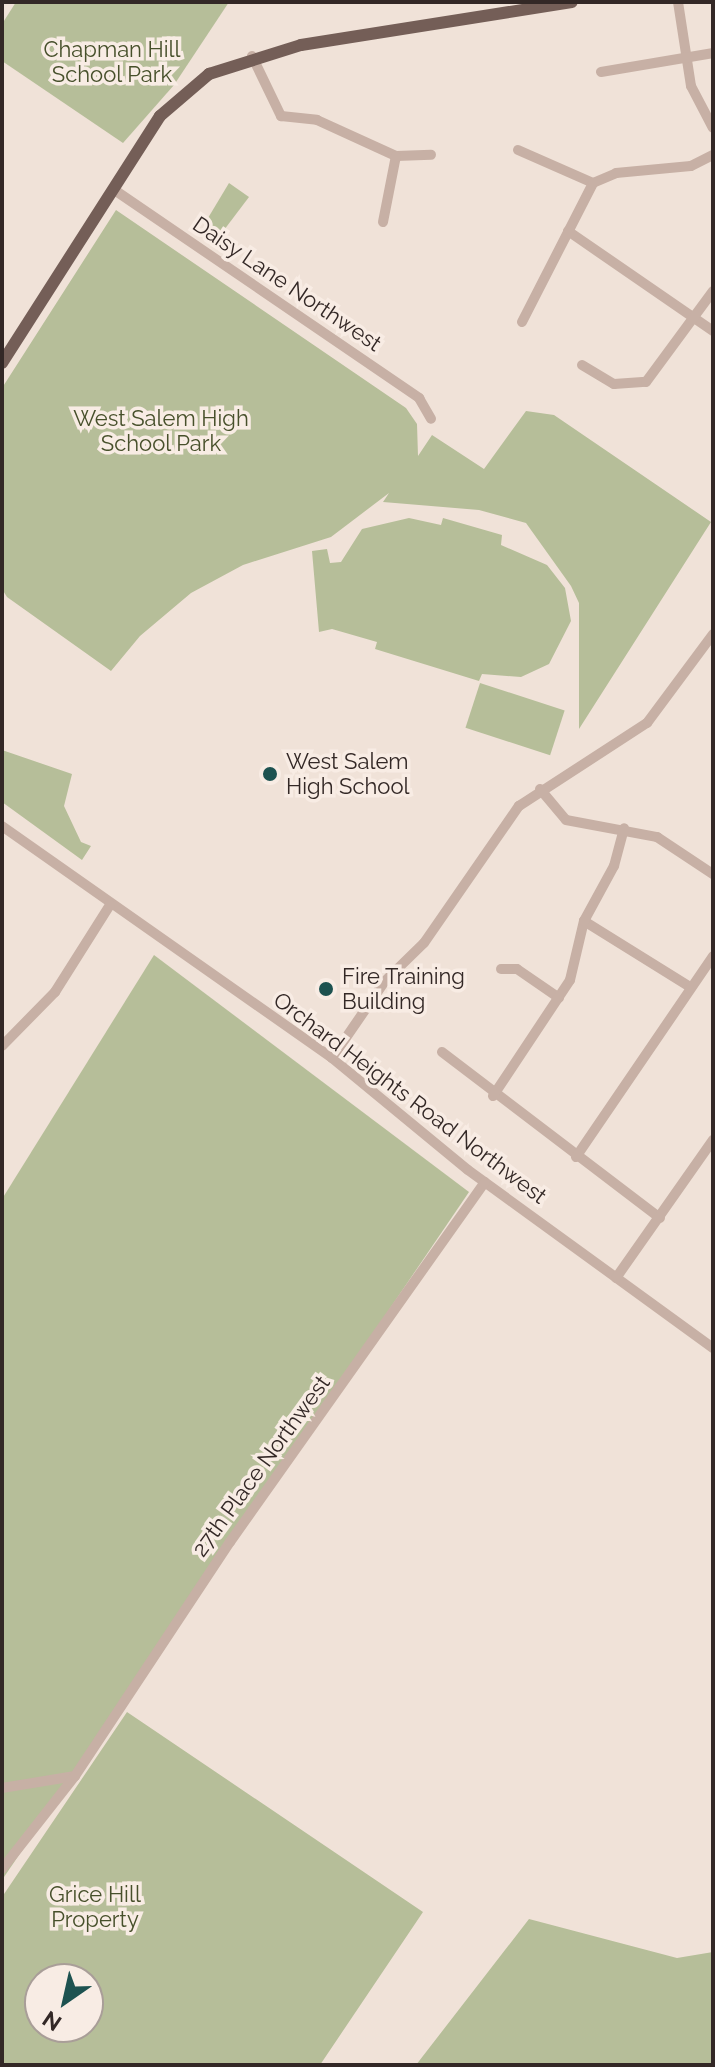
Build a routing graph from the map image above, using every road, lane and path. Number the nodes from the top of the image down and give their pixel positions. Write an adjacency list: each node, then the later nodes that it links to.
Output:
1 (572, 2): 5 (main road)
2 (678, 2): 3 (street)
3 (686, 53): 4 (street); 6 (street); 7 (street)
4 (713, 53)
5 (252, 56): 11 (street); 13 (main road)
6 (601, 72)
7 (713, 128)
8 (518, 150): 12 (street)
9 (431, 155): 11 (street)
10 (713, 155): 12 (street)
11 (396, 156): 14 (street)
12 (593, 183): 15 (street)
13 (113, 189): 20 (main road); 22 (street, Daisy Lane Northwest)
14 (383, 222)
15 (568, 231): 17 (street); 18 (street)
16 (713, 291): 17 (street)
17 (695, 318): 19 (street); 21 (street)
18 (522, 322)
19 (713, 331)
20 (2, 363)
21 (582, 365)
22 (431, 419)
23 (713, 634): 24 (street)
24 (540, 789): 26 (street); 36 (street)
25 (2, 826): 28 (street, Orchard Heights Road Northwest)
26 (624, 828): 27 (street); 29 (street)
27 (713, 874)
28 (110, 905): 34 (street); 36 (street, Orchard Heights Road Northwest)
29 (584, 921): 32 (street); 33 (street)
30 (713, 956): 32 (street)
31 (501, 969): 33 (street)
32 (690, 987): 39 (street)
33 (559, 998): 37 (street)
34 (2, 1046)
35 (442, 1052): 37 (street)
36 (332, 1058): 40 (street, Orchard Heights Road Northwest)
37 (493, 1096): 39 (street)
38 (713, 1140): 41 (street)
39 (576, 1157): 41 (street)
40 (485, 1182): 42 (street, Orchard Heights Road Northwest); 44 (street, 27th Place Northwest)
41 (660, 1218): 42 (street)
42 (616, 1278): 43 (street, Orchard Heights Road Northwest)
43 (713, 1348)
44 (75, 1776): 45 (street); 46 (street, 27th Place Northwest)
45 (2, 1788)
46 (2, 1869)

